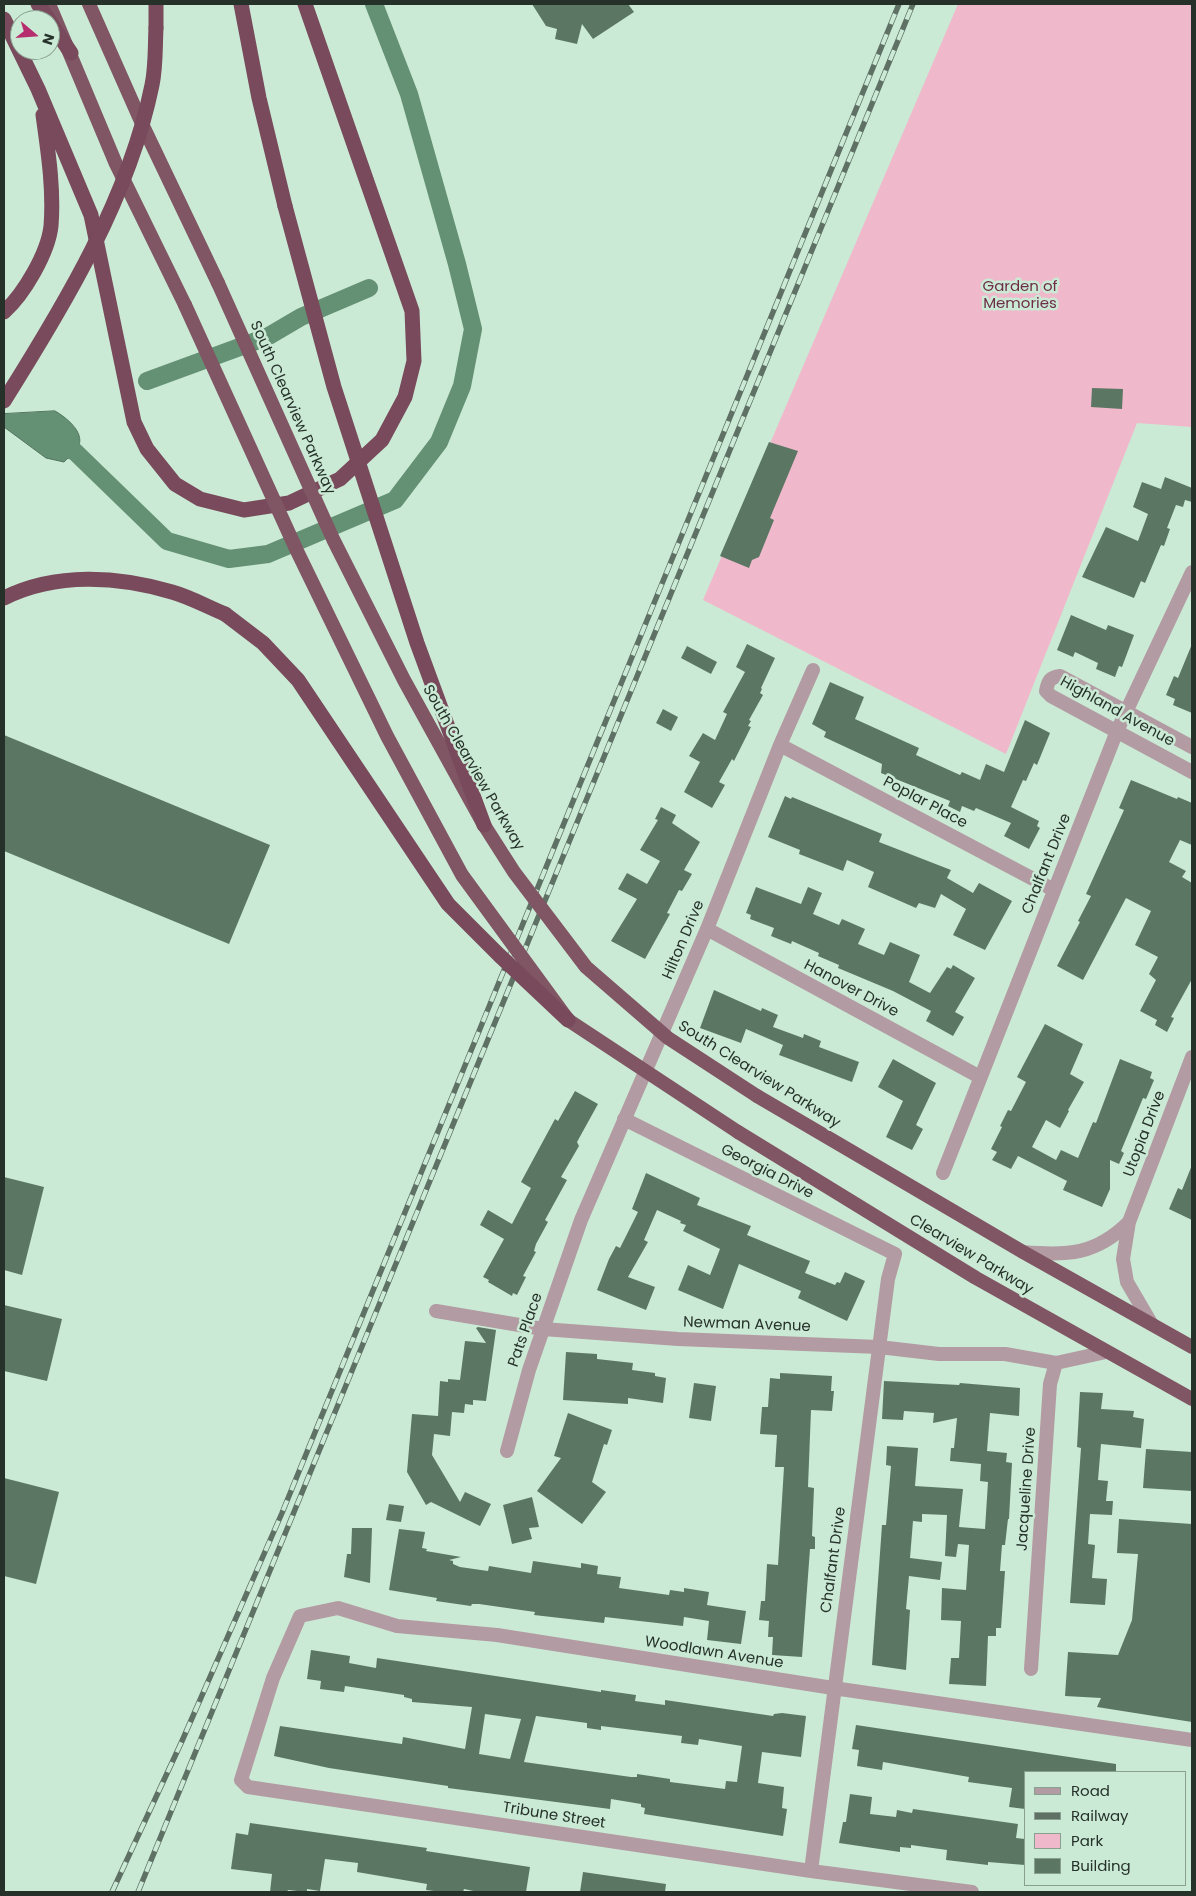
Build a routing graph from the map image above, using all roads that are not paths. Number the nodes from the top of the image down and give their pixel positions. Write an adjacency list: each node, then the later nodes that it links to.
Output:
1 (49, 4): 8 (highway)
2 (88, 4): 20 (highway, South Clearview Parkway, bridge)
3 (156, 4): 11 (highway, bridge)
4 (240, 4): 20 (highway, bridge)
5 (305, 4): 9 (highway)
6 (4, 19): 9 (highway)
7 (60, 37): 8 (highway)
8 (71, 53): 23 (highway, bridge)
9 (38, 89): 10 (highway)
10 (4, 312)
11 (4, 401)
12 (1192, 572): 15 (street, Chalfant Drive)
13 (4, 598): 23 (highway, bridge)
14 (813, 670): 17 (street, Hilton Drive)
15 (1126, 711): 16 (street, Chalfant Drive); 16 (street, Highland Avenue); 18 (street, Highland Avenue)
16 (1117, 731): 19 (street, Highland Avenue); 21 (street, Chalfant Drive)
17 (780, 745): 21 (street, Poplar Place); 22 (street, Hilton Drive)
18 (1192, 747)
19 (1192, 772)
20 (484, 825): 30 (highway, South Clearview Parkway, bridge)
21 (1054, 890): 25 (street, Chalfant Drive)
22 (707, 929): 25 (street, Hanover Drive); 26 (street, Hilton Drive)
23 (568, 1020): 37 (highway, Clearview Parkway, bridge)
24 (1192, 1057): 29 (street, Utopia Drive)
25 (980, 1077): 27 (street, Chalfant Drive)
26 (624, 1119): 28 (street, Hilton Drive); 31 (street, Georgia Drive)
27 (943, 1173)
28 (581, 1220): 34 (street, Pats Place)
29 (1129, 1222): 30 (street, Utopia Drive); 33 (street, Utopia Drive)
30 (1022, 1252): 33 (highway, South Clearview Parkway)
31 (895, 1254): 35 (street, Chalfant Drive)
32 (436, 1311): 34 (street, Newman Avenue)
33 (1151, 1323): 36 (highway, South Clearview Parkway)
34 (543, 1329): 35 (street, Newman Avenue); 40 (street, Pats Place)
35 (879, 1347): 38 (street, Newman Avenue); 43 (street, Chalfant Drive)
36 (1192, 1347)
37 (1106, 1352): 38 (street); 39 (highway, Clearview Parkway)
38 (1056, 1363): 41 (street, Jacqueline Drive)
39 (1192, 1399)
40 (507, 1451)
41 (1031, 1669)
42 (274, 1678): 43 (street, Woodlawn Avenue); 45 (street, Tribune Street)
43 (834, 1688): 44 (street, Woodlawn Avenue); 45 (street, Chalfant Drive)
44 (1192, 1740)
45 (811, 1871): 46 (street, Tribune Street)
46 (972, 1892)

